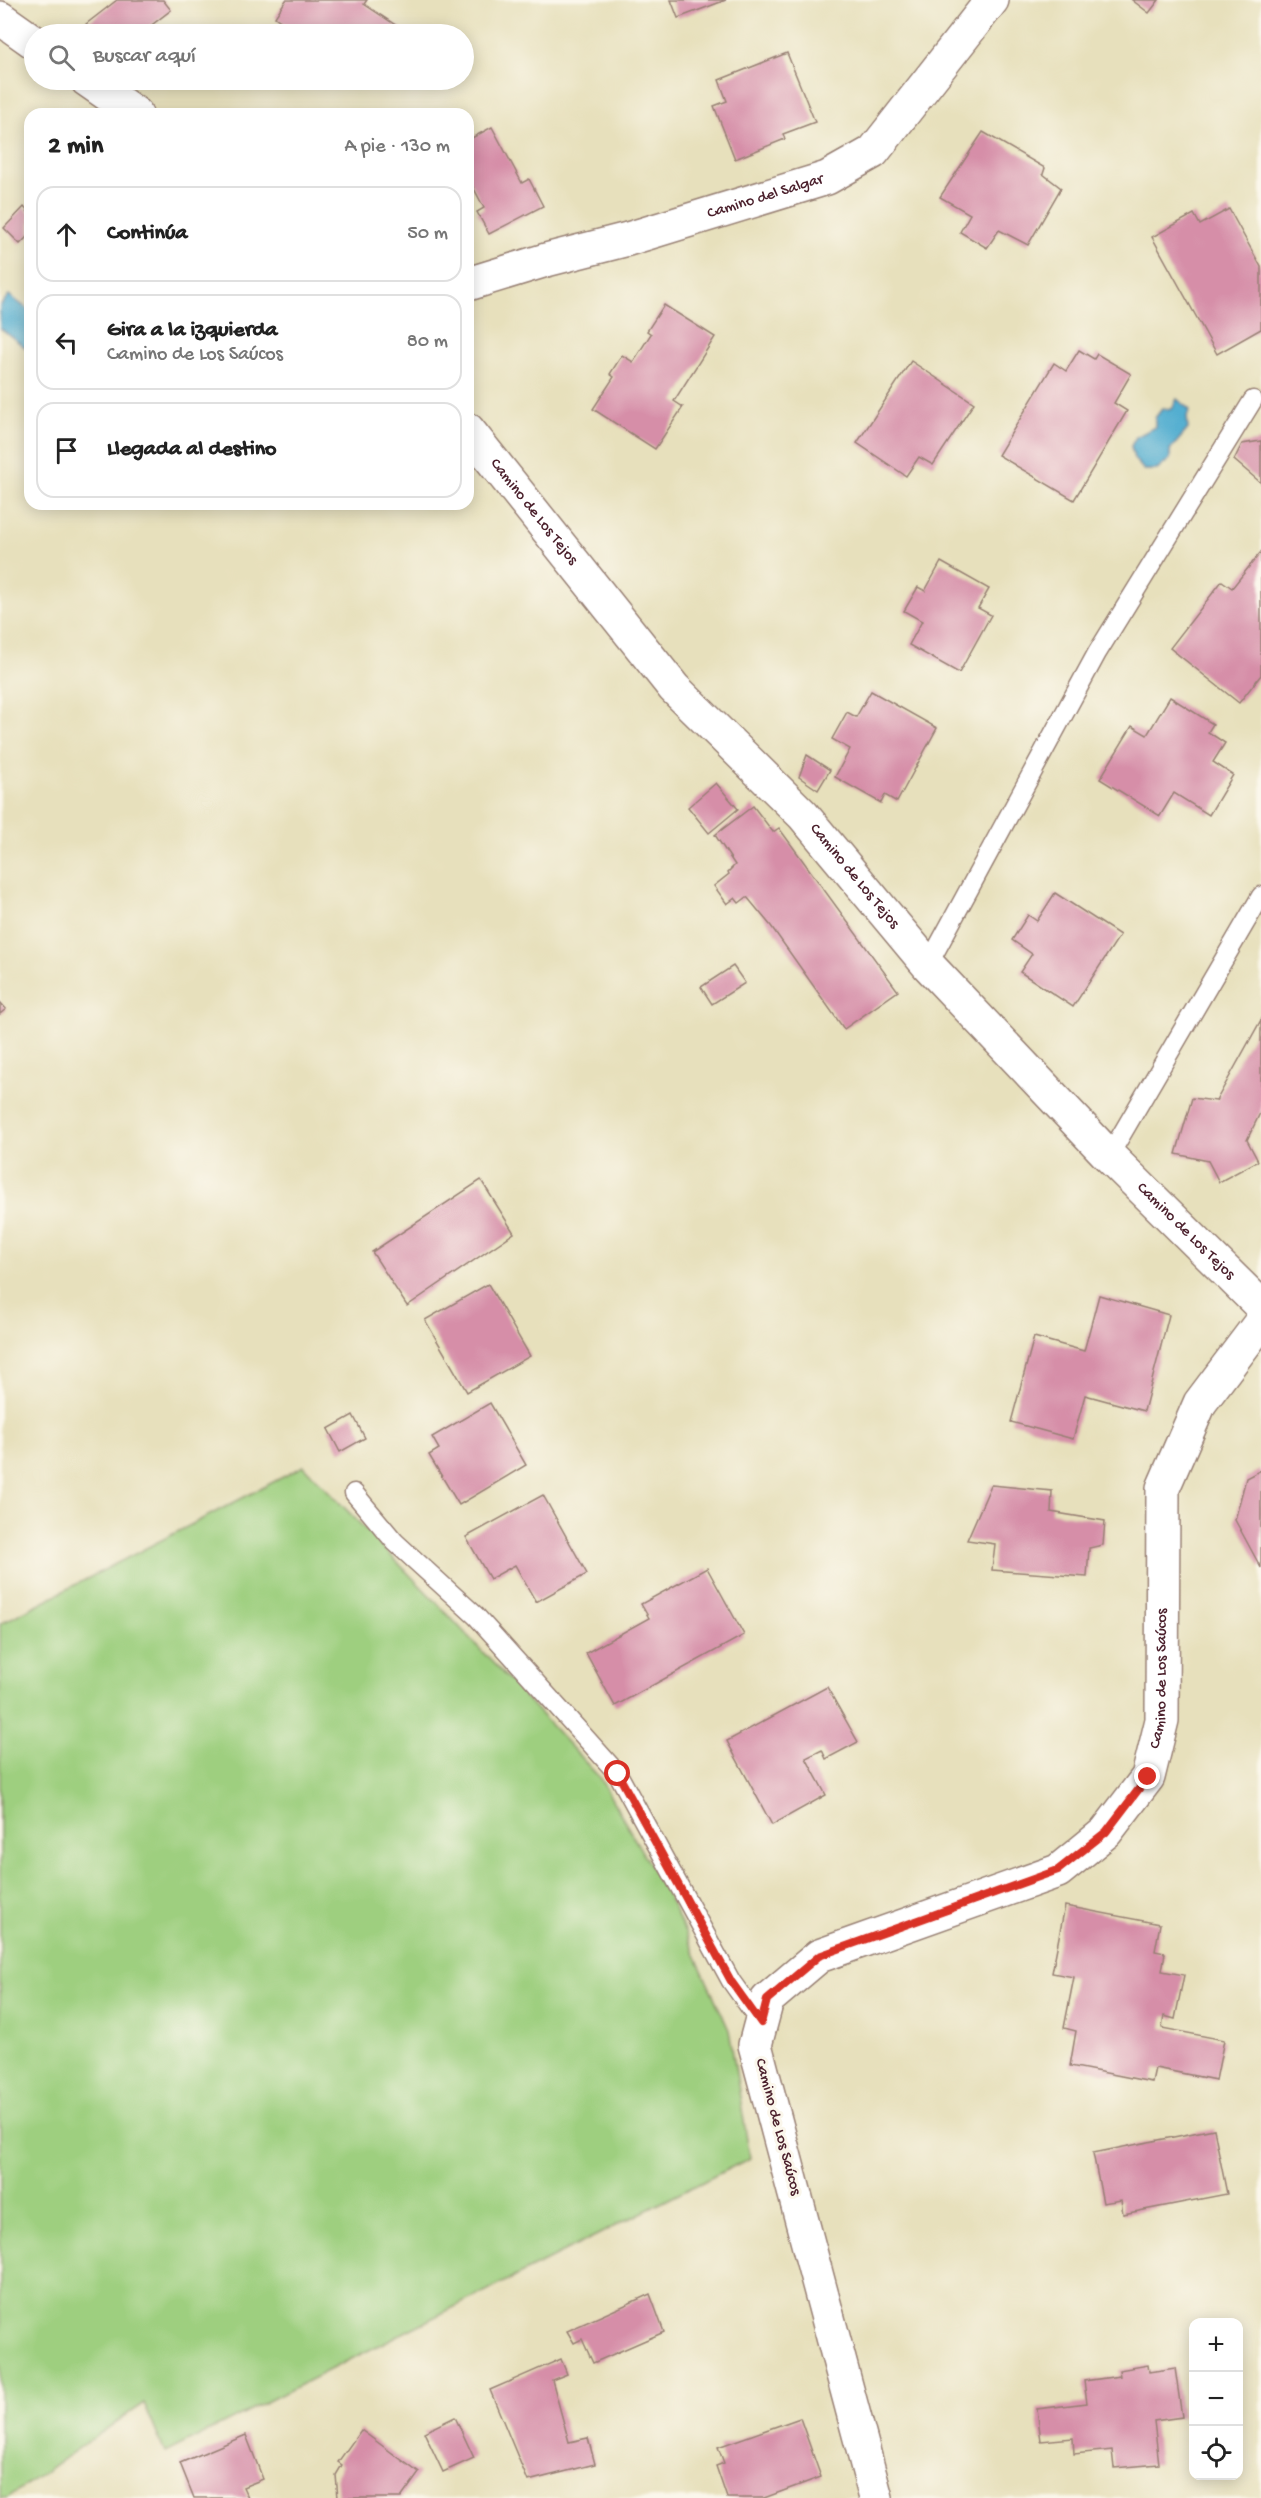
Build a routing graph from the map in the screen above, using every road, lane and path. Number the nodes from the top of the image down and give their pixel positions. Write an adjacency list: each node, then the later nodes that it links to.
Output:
1 (992, 0): 6 (street, Camino del Salgar)
2 (0, 18): 3 (street)
3 (24, 35)
4 (101, 90): 5 (street)
5 (127, 108)
6 (474, 282)
7 (1253, 400): 10 (lane)
8 (474, 438): 10 (street, Camino de Los Tejos)
9 (1261, 896): 11 (lane)
10 (928, 965): 11 (street, Camino de Los Tejos)
11 (1109, 1156): 12 (street, Camino de Los Tejos)
12 (1261, 1306)
13 (1261, 1322): 15 (street, Camino de Los Saúcos)
14 (354, 1493): 15 (lane)
15 (761, 2023): 16 (street, Camino de Los Saúcos)
16 (876, 2498)

